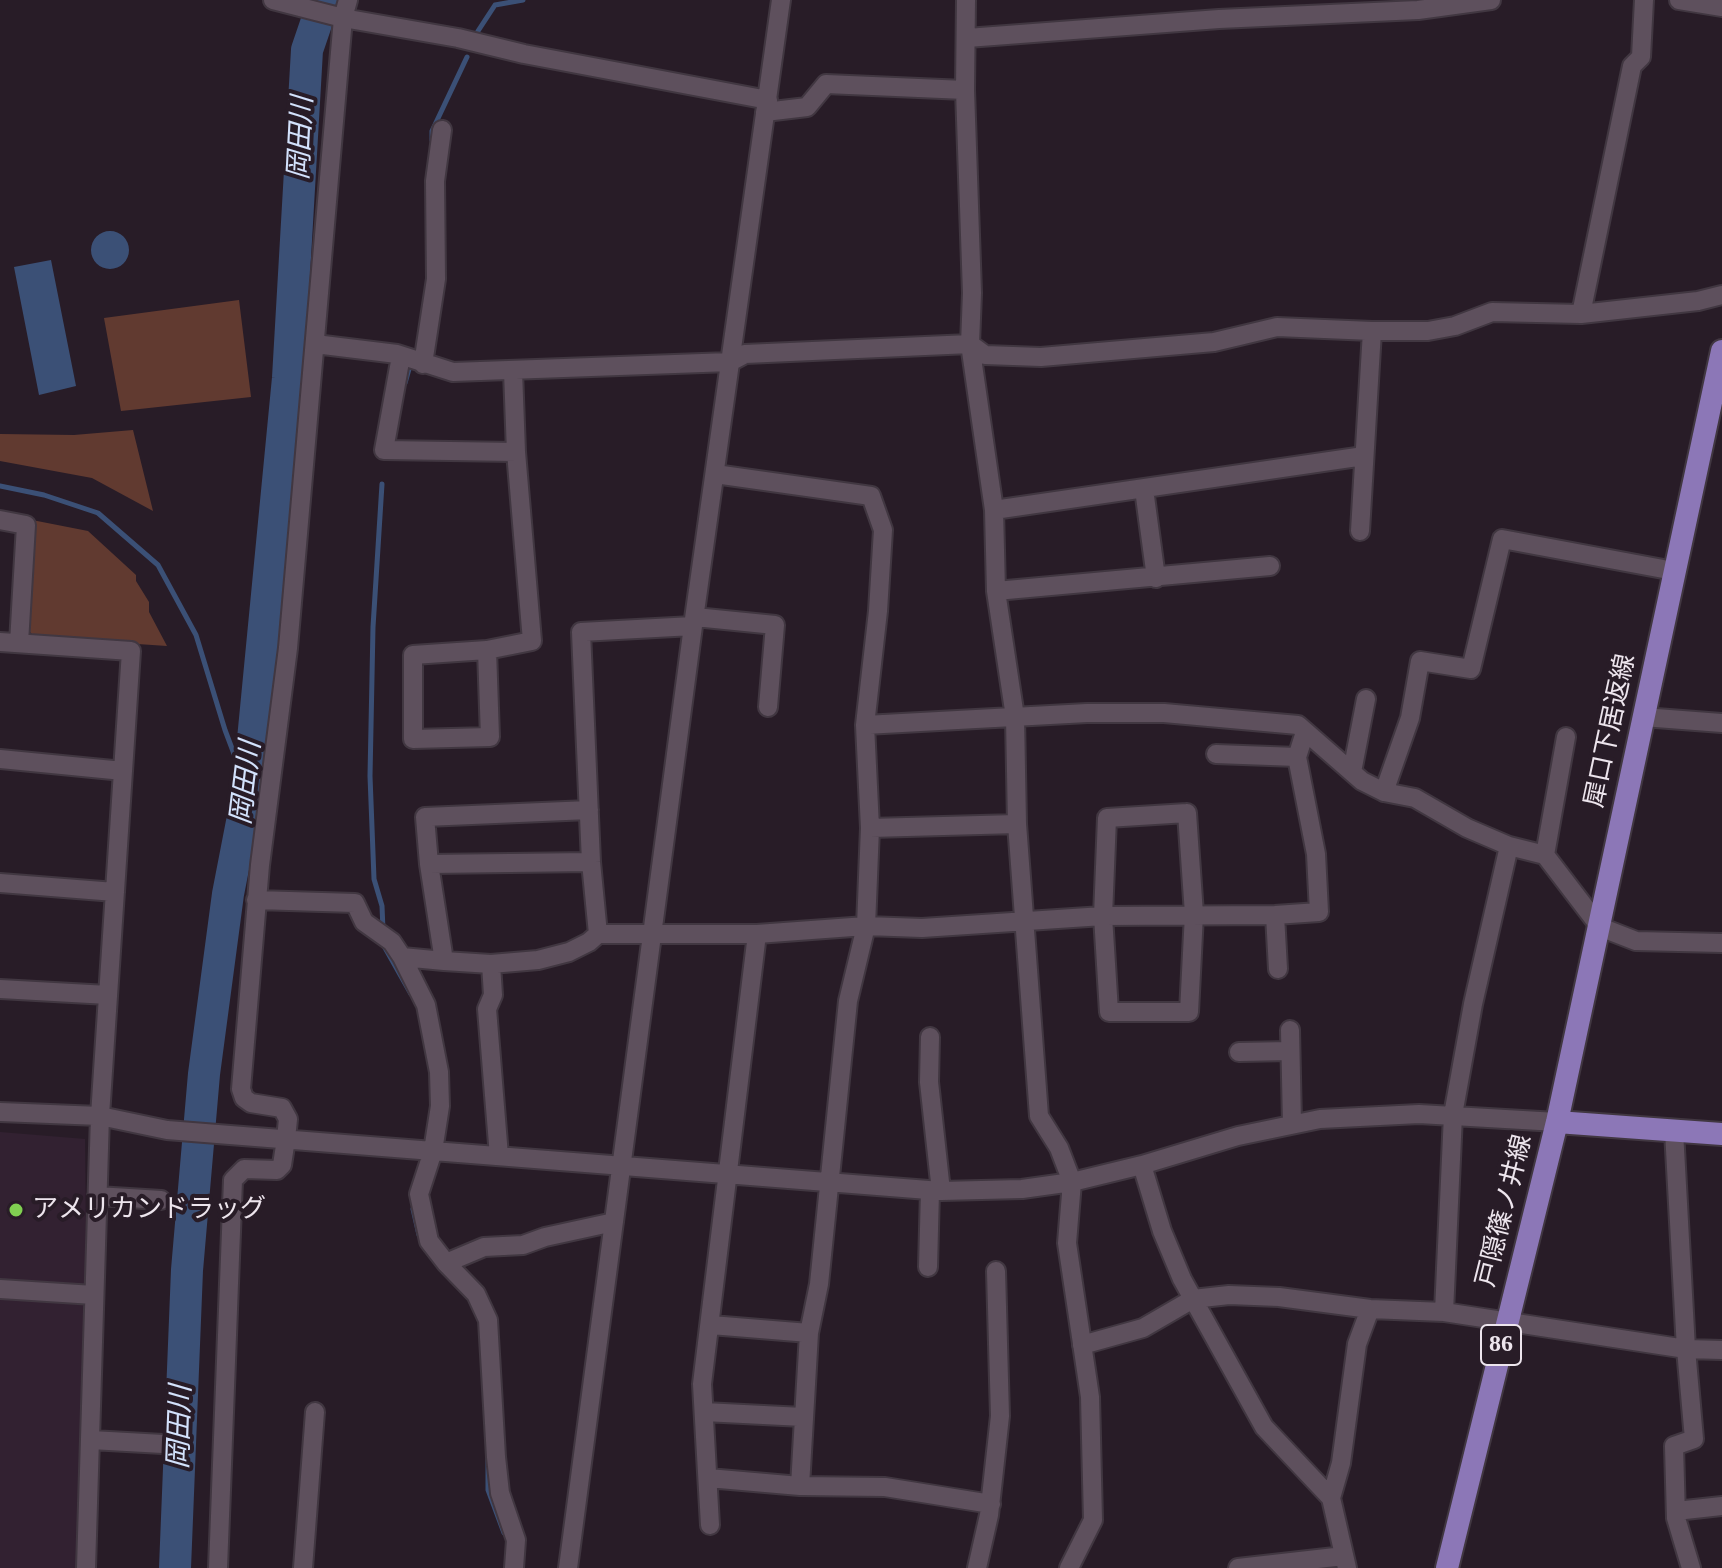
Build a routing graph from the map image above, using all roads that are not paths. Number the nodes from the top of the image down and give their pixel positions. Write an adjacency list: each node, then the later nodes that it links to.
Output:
1 (273, 0): 8 (street)
2 (781, 0): 11 (street)
3 (966, 0): 9 (street)
4 (1491, 0): 9 (street)
5 (1644, 0): 14 (street)
6 (1679, 0): 7 (street)
7 (1722, 7)
8 (342, 11): 11 (street); 16 (street)
9 (967, 38): 10 (street)
10 (965, 90): 11 (street); 17 (street)
11 (767, 106): 20 (street)
12 (442, 130): 21 (street)
13 (1722, 295): 14 (street)
14 (1581, 314): 15 (street)
15 (1372, 331): 17 (street); 24 (street)
16 (315, 344): 19 (street); 62 (street)
17 (970, 344): 20 (street); 27 (street)
18 (1722, 351): 31 (main road, 犀口下居返線)
19 (401, 356): 21 (street); 23 (street)
20 (730, 362): 22 (street); 25 (street)
21 (423, 364): 22 (street)
22 (513, 371): 23 (street)
23 (516, 452): 36 (street)
24 (1364, 456): 26 (street); 29 (street)
25 (715, 474): 34 (street); 42 (street)
26 (1144, 489): 27 (street); 32 (street)
27 (994, 510): 33 (street)
28 (0, 520): 35 (street)
29 (1360, 531)
30 (1270, 566): 32 (street)
31 (1674, 571): 40 (main road, 犀口下居返線); 52 (street)
32 (1156, 578): 33 (street)
33 (996, 591): 39 (street)
34 (694, 621): 38 (street); 53 (street); 70 (street)
35 (10, 642): 50 (street)
36 (487, 650): 36 (street)
37 (1366, 699): 51 (street)
38 (768, 707)
39 (1015, 717): 42 (street); 43 (street); 54 (street)
40 (1643, 717): 41 (street); 68 (main road, 犀口下居返線)
41 (1722, 723)
42 (865, 725): 55 (street)
43 (1305, 732): 47 (street); 51 (street)
44 (1566, 737): 49 (street)
45 (1216, 754): 47 (street)
46 (1543, 754): 49 (street)
47 (1297, 757): 64 (street)
48 (0, 759): 50 (street)
49 (1561, 765): 57 (street)
50 (123, 771): 61 (street)
51 (1352, 772): 52 (street)
52 (1384, 792): 56 (street)
53 (589, 810): 58 (street); 59 (street)
54 (1017, 824): 55 (street); 66 (street)
55 (870, 828): 67 (street)
56 (1509, 846): 57 (street); 84 (street)
57 (1545, 855): 68 (street)
58 (591, 862): 59 (street); 69 (street)
59 (429, 864): 74 (street)
60 (0, 883): 61 (street)
61 (115, 892): 78 (street)
62 (256, 900): 73 (street); 90 (street)
63 (1194, 914): 64 (street); 65 (street); 65 (street); 65 (street)
64 (1275, 915): 76 (street)
65 (1103, 916): 66 (street)
66 (1023, 921): 67 (street); 96 (street)
67 (866, 926): 71 (street); 97 (street)
68 (1600, 927): 72 (street); 86 (main road, 犀口下居返線)
69 (598, 934): 70 (street); 75 (street)
70 (651, 934): 71 (street); 94 (street)
71 (757, 934): 95 (street)
72 (1722, 943)
73 (402, 957): 74 (street); 91 (street)
74 (444, 961): 75 (street)
75 (491, 964): 92 (street)
76 (1278, 969)
77 (0, 989): 78 (street)
78 (108, 995): 85 (street)
79 (1290, 1030): 81 (street)
80 (930, 1037): 98 (street)
81 (1290, 1051): 82 (street); 87 (street)
82 (1239, 1052)
83 (0, 1112): 85 (street)
84 (1453, 1115): 86 (street); 87 (street); 109 (street)
85 (100, 1116): 90 (street); 99 (street)
86 (1557, 1122): 88 (main road, 戸隠篠ノ井線); 110 (main road, 戸隠篠ノ井線 / 86)
87 (1292, 1124): 93 (street)
88 (1674, 1131): 89 (main road, 戸隠篠ノ井線); 114 (street)
89 (1722, 1134)
90 (286, 1139): 91 (street); 130 (street)
91 (433, 1151): 92 (street); 102 (street)
92 (499, 1156): 94 (street)
93 (1142, 1165): 96 (street); 107 (street)
94 (622, 1166): 95 (street); 101 (street)
95 (728, 1174): 97 (street); 111 (street)
96 (1072, 1182): 98 (street); 113 (street)
97 (828, 1183): 98 (street); 112 (street)
98 (936, 1191): 103 (street)
99 (97, 1196): 100 (street); 106 (street)
100 (161, 1200)
101 (614, 1222): 102 (street); 133 (street)
102 (446, 1263): 132 (street)
103 (928, 1267)
104 (996, 1271): 124 (street)
105 (0, 1289): 106 (street)
106 (94, 1295): 119 (street)
107 (1193, 1299): 108 (street); 113 (street); 123 (street)
108 (1370, 1309): 109 (street); 123 (street)
109 (1444, 1312): 110 (street)
110 (1506, 1321): 114 (street); 137 (main road, 戸隠篠ノ井線 / 86)
111 (711, 1325): 112 (street); 117 (street)
112 (809, 1333): 118 (street)
113 (1082, 1345): 135 (street)
114 (1686, 1349): 115 (street); 126 (street)
115 (1722, 1350)
116 (315, 1412): 131 (street)
117 (704, 1412): 118 (street); 121 (street)
118 (803, 1417): 122 (street)
119 (91, 1440): 120 (street); 129 (street)
120 (163, 1444)
121 (708, 1478): 122 (street); 127 (street)
122 (800, 1486): 124 (street)
123 (1331, 1498): 128 (street)
124 (991, 1504): 134 (street)
125 (1722, 1506): 126 (street)
126 (1676, 1511): 138 (street)
127 (710, 1525)
128 (1345, 1562): 136 (street)
129 (86, 1568)
130 (218, 1568)
131 (303, 1568)
132 (514, 1568)
133 (568, 1568)
134 (977, 1568)
135 (1069, 1568)
136 (1238, 1568)
137 (1447, 1568)
138 (1691, 1568)

